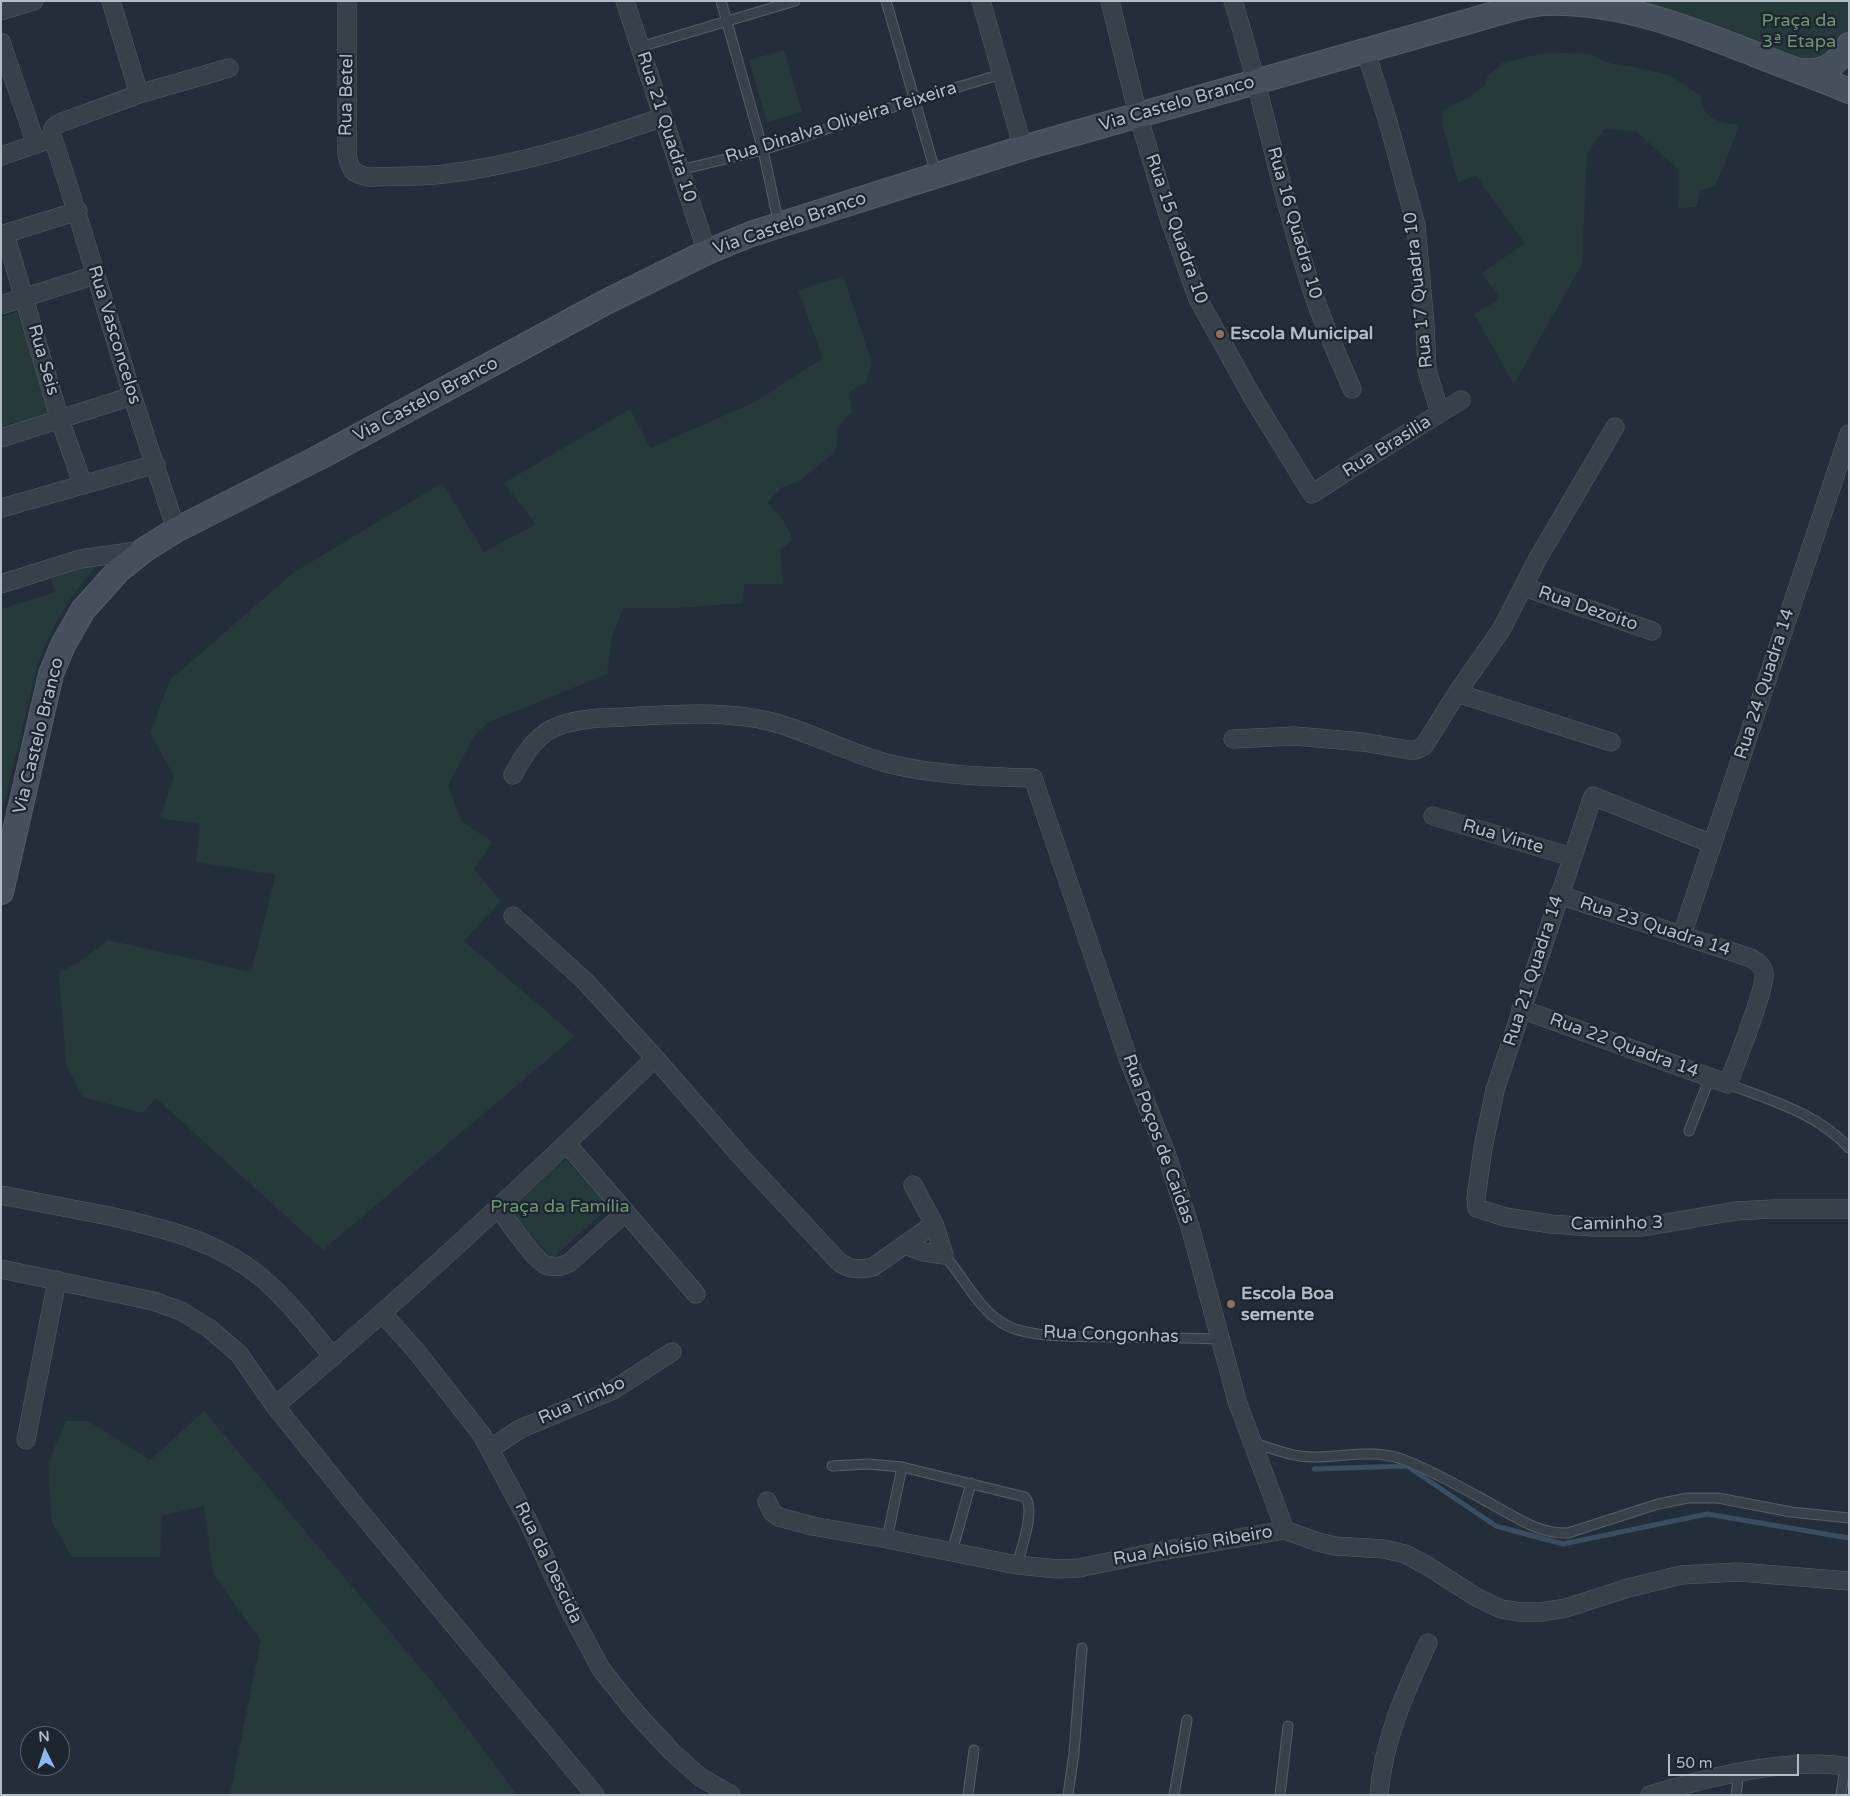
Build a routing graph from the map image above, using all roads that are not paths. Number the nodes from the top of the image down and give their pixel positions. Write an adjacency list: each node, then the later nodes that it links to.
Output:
1 (34, 1): 12 (street)
2 (111, 1): 23 (street)
3 (347, 1): 26 (street, Rua Betel)
4 (625, 1): 16 (street, Rua 21 Quadra 10)
5 (721, 1): 13 (lane)
6 (795, 1): 13 (lane)
7 (886, 1): 24 (lane)
8 (981, 1): 20 (street)
9 (1110, 1): 25 (street, Rua 15 Quadra 10)
10 (1233, 1): 21 (street, Rua 16 Quadra 10)
11 (1531, 3): 17 (main road, Via Castelo Branco); 19 (main road, Via Castelo Branco)
12 (1, 11)
13 (727, 21): 16 (lane); 30 (lane)
14 (1, 42): 28 (street)
15 (1849, 45): 19 (main road)
16 (640, 47): 26 (street, Rua 21 Quadra 10)
17 (1366, 52): 21 (main road, Via Castelo Branco); 44 (street, Rua 17 Quadra 10)
18 (229, 68): 23 (street)
19 (1795, 70): 22 (main road, Via Castelo Branco)
20 (1002, 74): 24 (lane, Rua Dinalva Oliveira Teixeira); 29 (street)
21 (1256, 82): 25 (main road, Via Castelo Branco); 41 (street, Rua 16 Quadra 10)
22 (1842, 88)
23 (139, 94): 27 (street)
24 (914, 100): 30 (lane, Rua Dinalva Oliveira Teixeira); 33 (lane)
25 (1138, 115): 29 (main road, Via Castelo Branco); 51 (street, Rua 15 Quadra 10)
26 (663, 117): 32 (street, Rua 21 Quadra 10)
27 (53, 139): 28 (street); 34 (street, Rua Vasconcelos)
28 (36, 144): 31 (street)
29 (1023, 148): 33 (main road, Via Castelo Branco)
30 (763, 150): 32 (lane, Rua Dinalva Oliveira Teixeira); 35 (lane)
31 (1, 156)
32 (680, 170): 37 (street, Rua 21 Quadra 10)
33 (936, 176): 35 (main road, Via Castelo Branco)
34 (78, 211): 36 (street); 38 (street, Rua Vasconcelos)
35 (779, 225): 37 (main road, Via Castelo Branco)
36 (3, 234): 39 (street, Rua Seis)
37 (707, 252): 53 (main road, Via Castelo Branco)
38 (95, 275): 39 (street); 42 (street, Rua Vasconcelos)
39 (25, 298): 40 (street); 45 (street, Rua Seis)
40 (1, 305)
41 (1352, 389)
42 (132, 396): 45 (street); 49 (street, Rua Vasconcelos)
43 (1461, 400): 44 (street, Rua Brasilia)
44 (1440, 413): 51 (street, Rua Brasilia)
45 (60, 420): 48 (street); 50 (street, Rua Seis)
46 (1616, 427): 56 (street)
47 (1849, 434): 63 (street, Rua 24 Quadra 14)
48 (1, 438)
49 (156, 464): 50 (street); 53 (street, Rua Vasconcelos)
50 (83, 485): 52 (street)
51 (1312, 494)
52 (1, 508)
53 (176, 530): 54 (main road, Via Castelo Branco)
54 (144, 550): 55 (street); 65 (main road, Via Castelo Branco)
55 (1, 584)
56 (1524, 587): 57 (street, Rua Dezoito); 58 (street)
57 (1652, 631)
58 (1457, 693): 59 (street); 60 (street)
59 (1233, 739)
60 (1611, 742)
61 (513, 775): 89 (street, Rua Poços de Caidas)
62 (1433, 816): 64 (street, Rua Vinte)
63 (1712, 844): 64 (street, Rua 21 Quadra 14); 68 (street, Rua 24 Quadra 14)
64 (1572, 857): 66 (street, Rua 21 Quadra 14)
65 (2, 888)
66 (1559, 895): 68 (street, Rua 23 Quadra 14); 69 (street, Rua 21 Quadra 14)
67 (513, 916): 70 (street)
68 (1682, 935): 72 (street, Rua 23 Quadra 14)
69 (1521, 1010): 71 (street, Rua 22 Quadra 14); 75 (street, Rua 21 Quadra 14)
70 (655, 1058): 74 (street); 83 (street)
71 (1710, 1077): 72 (street, Rua 22 Quadra 14); 73 (lane)
72 (1728, 1084): 76 (lane)
73 (1689, 1131)
74 (567, 1144): 79 (street); 81 (street)
75 (1483, 1148): 80 (street, Caminho 3)
76 (1849, 1148)
77 (913, 1185): 82 (street)
78 (1, 1195): 91 (street)
79 (498, 1208): 81 (street); 88 (street)
80 (1849, 1209)
81 (626, 1212): 87 (street)
82 (934, 1224): 83 (street); 84 (street)
83 (904, 1245): 84 (street)
84 (944, 1256): 89 (lane, Rua Congonhas)
85 (1, 1268): 86 (street)
86 (58, 1280): 92 (street); 93 (street)
87 (696, 1294)
88 (383, 1314): 91 (street); 95 (street, Rua da Descida)
89 (1220, 1339): 94 (street, Rua Poços de Caidas)
90 (672, 1352): 95 (street, Rua Timbo)
91 (333, 1357): 92 (street)
92 (275, 1406): 113 (street)
93 (26, 1440)
94 (1252, 1443): 100 (lane); 101 (street, Rua Poços de Caidas)
95 (490, 1449): 114 (street, Rua da Descida)
96 (832, 1466): 97 (lane)
97 (902, 1467): 98 (lane); 102 (lane)
98 (971, 1483): 103 (lane); 104 (lane)
99 (767, 1501): 102 (street, Rua Aloísio Ribeiro)
100 (1849, 1518)
101 (1285, 1530): 104 (street, Rua Aloísio Ribeiro); 105 (street, Rua Aloísio Ribeiro)
102 (886, 1539): 103 (street, Rua Aloísio Ribeiro)
103 (952, 1552): 104 (street, Rua Aloísio Ribeiro)
104 (1017, 1565)
105 (1849, 1581)
106 (1428, 1644): 119 (street)
107 (1082, 1648): 116 (lane)
108 (1187, 1720): 117 (lane)
109 (1288, 1726): 118 (lane)
110 (974, 1750): 115 (lane)
111 (1847, 1766): 112 (street); 122 (lane)
112 (1739, 1772): 120 (street); 121 (lane)
113 (595, 1795)
114 (731, 1795)
115 (968, 1795)
116 (1068, 1795)
117 (1174, 1795)
118 (1280, 1795)
119 (1379, 1795)
120 (1650, 1795)
121 (1736, 1795)
122 (1841, 1795)

